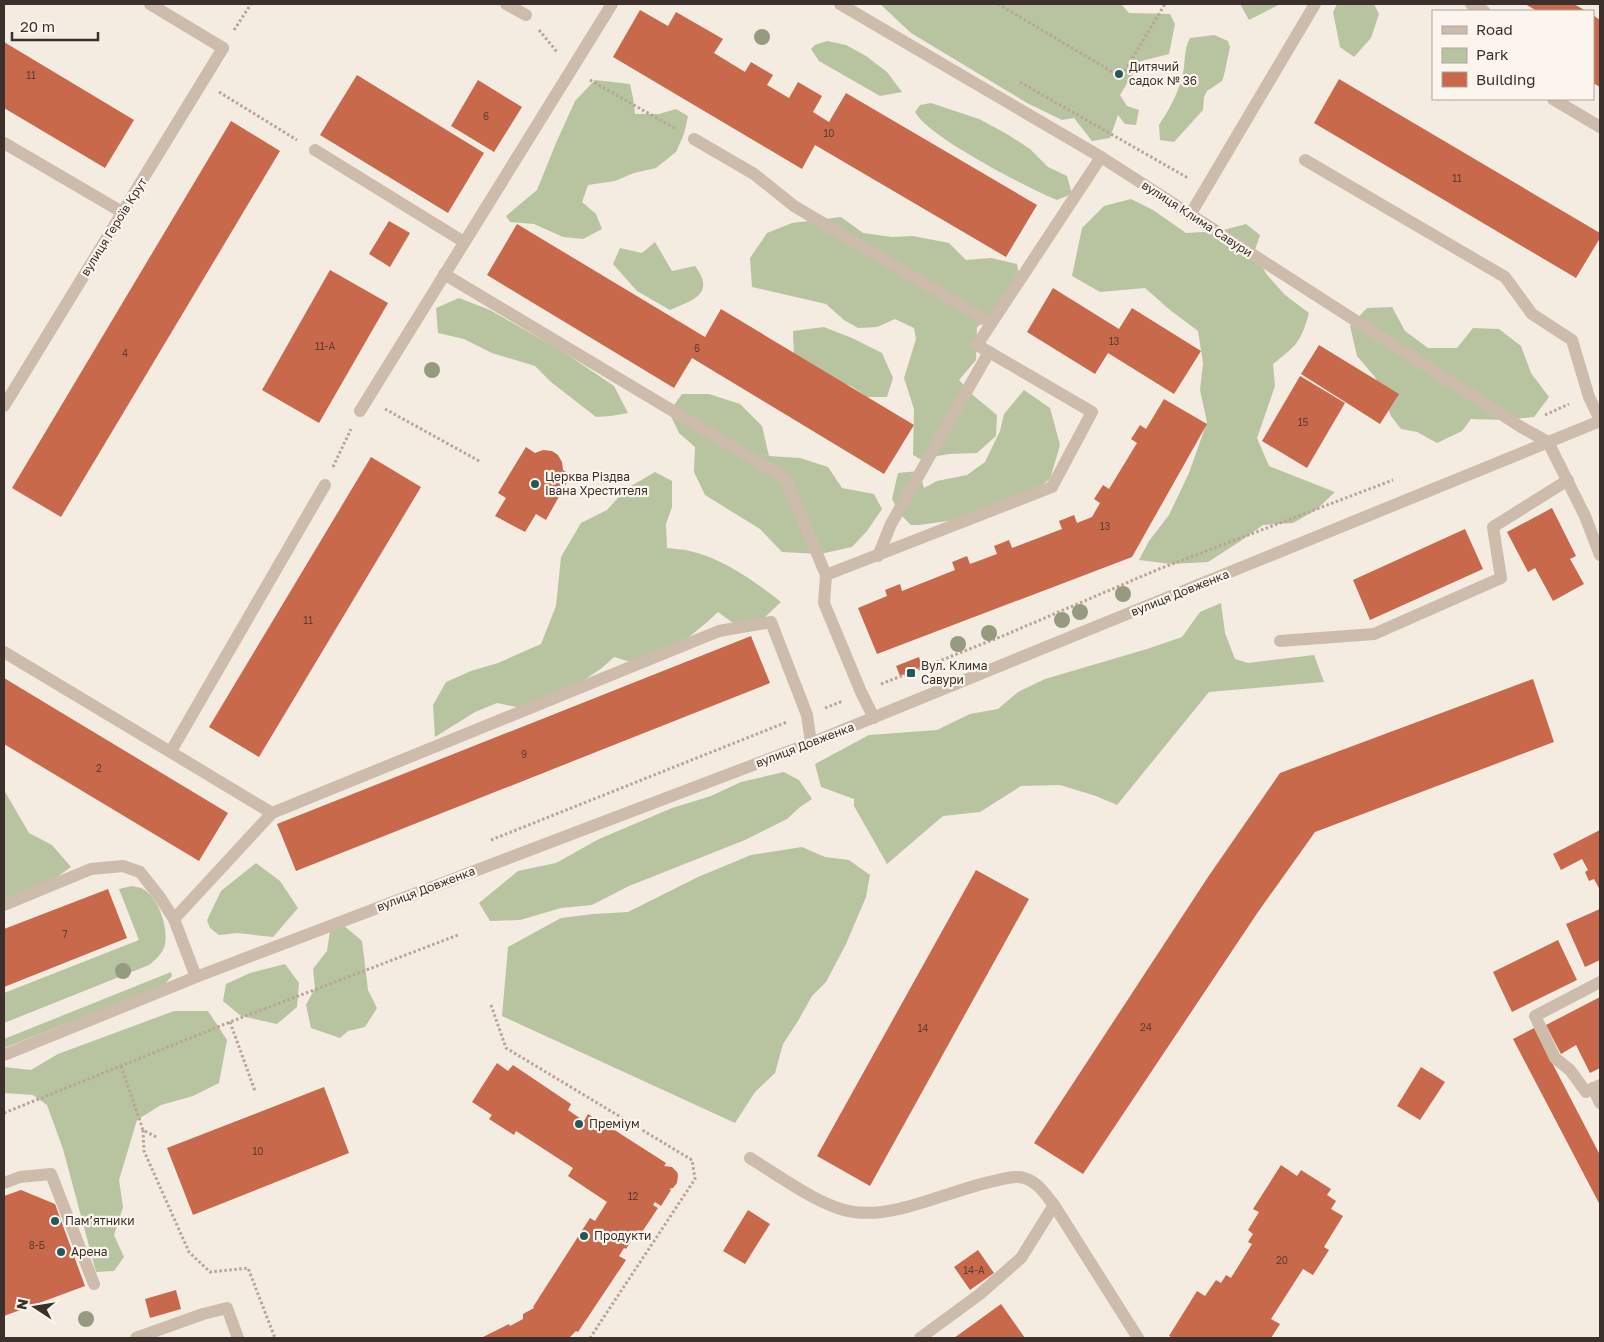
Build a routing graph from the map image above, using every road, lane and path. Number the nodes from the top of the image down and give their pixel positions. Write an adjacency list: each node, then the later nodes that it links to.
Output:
1 (150, 4): 12 (street)
2 (251, 4): 12 (path)
3 (506, 4): 11 (street)
4 (612, 4): 13 (street)
5 (840, 4): 21 (street, вулиця Клима Савури)
6 (998, 4): 7 (path)
7 (1165, 4)
8 (1315, 4): 23 (street)
9 (1471, 4): 10 (street)
10 (1482, 10)
11 (526, 15): 13 (path)
12 (224, 48): 15 (street, вулиця Героїв Крут)
13 (572, 69): 18 (path); 26 (street)
14 (1012, 78): 23 (path)
15 (203, 82): 20 (path); 24 (street, вулиця Героїв Крут)
16 (1555, 100): 17 (street)
17 (1600, 127)
18 (694, 140): 28 (street)
19 (4, 143): 24 (street)
20 (315, 150): 26 (street)
21 (1100, 157): 25 (street, вулиця Клима Савури); 28 (street)
22 (1305, 160): 30 (street)
23 (1206, 188): 25 (street)
24 (122, 212): 32 (street, вулиця Героїв Крут)
25 (1190, 215): 35 (street, вулиця Клима Савури)
26 (464, 242): 27 (street)
27 (444, 274): 31 (street); 43 (street)
28 (992, 323): 29 (street)
29 (989, 352): 42 (street); 42 (street)
30 (1589, 397): 34 (street); 35 (path)
31 (366, 399): 33 (street); 37 (path)
32 (4, 406)
33 (360, 411): 40 (path)
34 (1600, 420): 36 (street, вулиця Довженка)
35 (1521, 427): 36 (street, вулиця Клима Савури)
36 (1548, 442): 39 (street); 48 (street, вулиця Довженка)
37 (480, 462)
38 (1400, 478): 46 (path)
39 (1568, 480): 41 (street); 44 (street)
40 (325, 485): 50 (street)
41 (1600, 555)
42 (878, 556): 43 (street)
43 (826, 576): 46 (street)
44 (1280, 641)
45 (4, 652): 50 (street)
46 (861, 692): 47 (path); 48 (street)
47 (807, 715): 49 (street); 51 (street); 52 (path)
48 (874, 718): 49 (street, вулиця Довженка)
49 (812, 743): 56 (street, вулиця Довженка)
50 (170, 751): 51 (street)
51 (272, 813): 54 (street)
52 (490, 840)
53 (4, 905): 54 (street)
54 (174, 918): 56 (street)
55 (458, 935): 59 (path)
56 (196, 977): 60 (street, вулиця Довженка)
57 (1600, 982): 62 (street)
58 (491, 1005): 75 (path)
59 (230, 1022): 61 (path); 63 (path)
60 (4, 1055)
61 (121, 1066): 65 (path); 66 (path)
62 (1597, 1087): 64 (street)
63 (255, 1091)
64 (1600, 1103)
65 (4, 1113)
66 (143, 1130): 67 (path); 74 (path)
67 (158, 1138)
68 (750, 1158): 70 (street)
69 (4, 1184): 71 (street)
70 (1054, 1205): 76 (street); 77 (street)
71 (94, 1284)
72 (136, 1338): 73 (street)
73 (238, 1338)
74 (274, 1338)
75 (590, 1338)
76 (920, 1338)
77 (1138, 1338)

